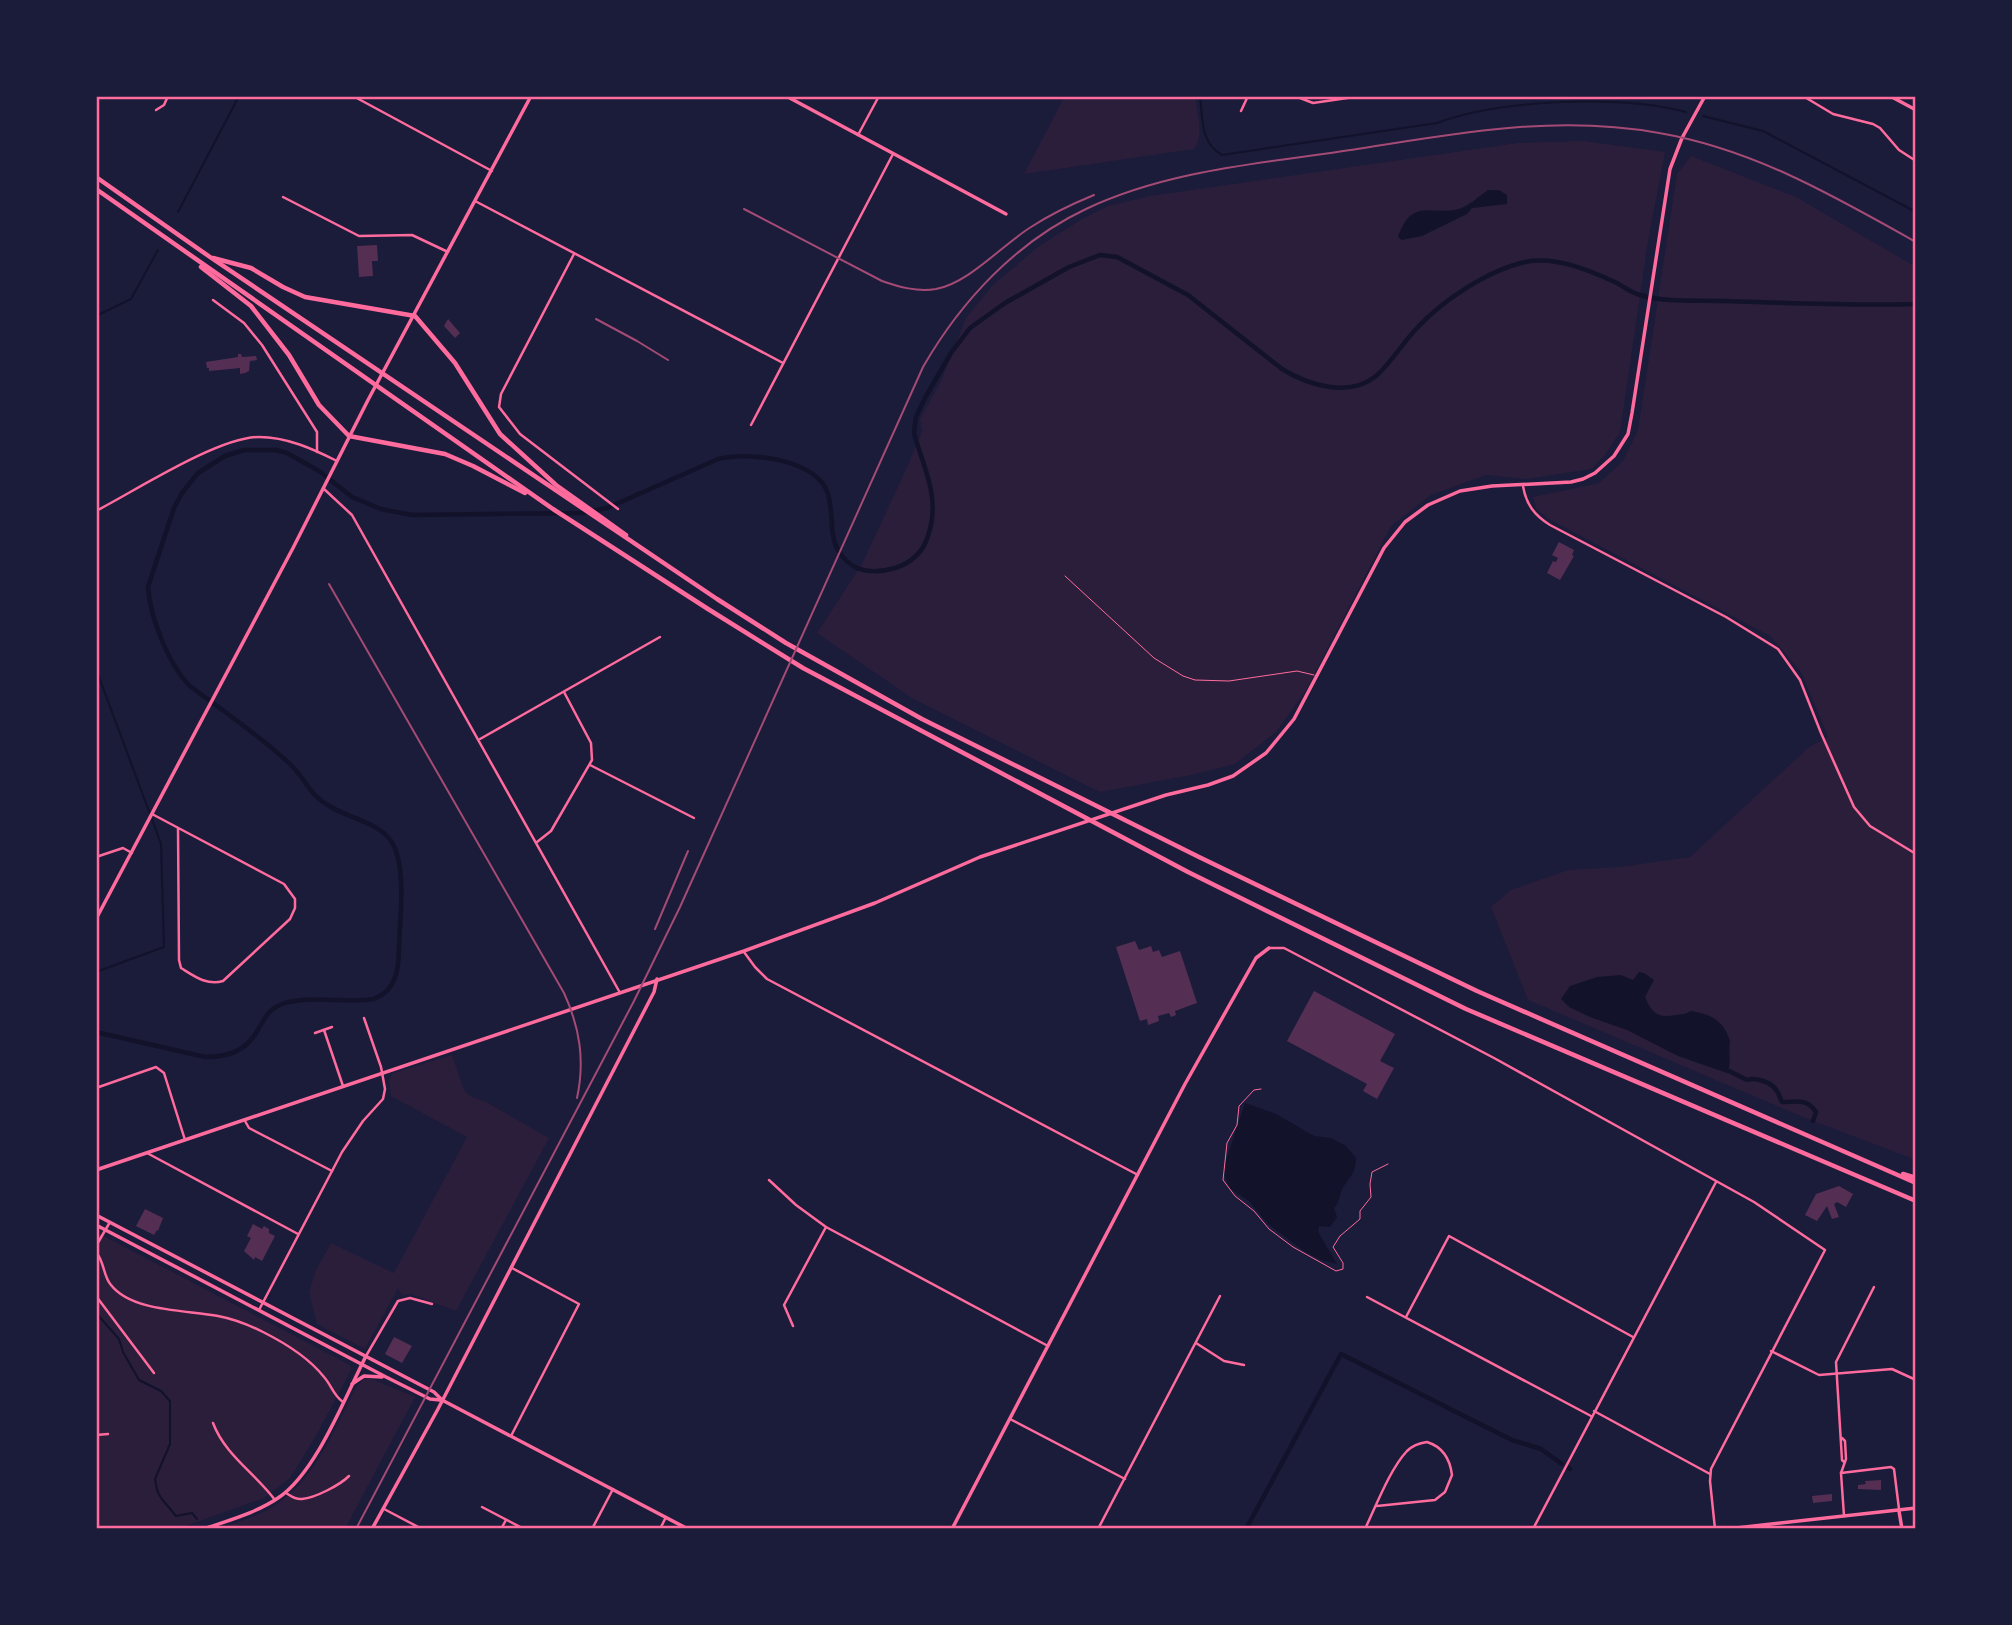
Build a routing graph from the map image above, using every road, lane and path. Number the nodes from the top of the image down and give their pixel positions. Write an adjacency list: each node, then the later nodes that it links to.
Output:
1 (168, 96): 12 (street)
2 (353, 96): 18 (street)
3 (531, 96): 18 (street)
4 (786, 96): 15 (street)
5 (879, 96): 15 (street)
6 (1248, 96): 14 (street)
7 (1295, 96): 8 (street)
8 (1361, 96)
9 (1705, 96): 35 (street)
10 (1803, 96): 17 (street)
11 (1890, 96): 13 (street)
12 (156, 110)
13 (1916, 110)
14 (1241, 111)
15 (858, 135): 16 (street)
16 (893, 154): 23 (street); 30 (street)
17 (1916, 161)
18 (492, 171): 22 (street)
19 (96, 177): 27 (highway)
20 (96, 189): 24 (highway)
21 (283, 197): 25 (street)
22 (475, 201): 25 (street); 26 (street)
23 (1006, 214)
24 (153, 230): 32 (highway); 37 (highway)
25 (448, 252): 29 (street)
26 (575, 253): 30 (street); 38 (street)
27 (210, 257): 29 (highway); 40 (highway)
28 (214, 300): 33 (street)
29 (415, 316): 32 (street); 40 (highway)
30 (783, 363): 31 (street)
31 (751, 425)
32 (349, 436): 34 (street); 37 (highway)
33 (317, 452): 34 (street); 39 (street)
34 (337, 461): 36 (street)
35 (1523, 486): 43 (street); 52 (street)
36 (323, 488): 45 (street); 47 (street)
37 (553, 509): 77 (highway)
38 (618, 509)
39 (96, 511)
40 (654, 558): 75 (highway)
41 (1065, 576): 43 (lane)
42 (660, 637): 44 (street)
43 (1317, 677): 56 (street)
44 (564, 692): 45 (street); 46 (street)
45 (480, 739): 50 (street)
46 (590, 765): 48 (street); 50 (street)
47 (152, 814): 49 (street); 51 (street)
48 (694, 818)
49 (178, 828): 49 (street)
50 (537, 842): 58 (street)
51 (132, 853): 53 (street); 54 (street)
52 (1916, 854)
53 (96, 857)
54 (96, 919)
55 (1269, 948): 73 (street); 76 (street)
56 (744, 951): 57 (street); 73 (street)
57 (657, 979): 58 (street); 86 (street)
58 (620, 991): 63 (street)
59 (365, 1018): 63 (street)
60 (332, 1027): 61 (street)
61 (324, 1030): 62 (street); 64 (street)
62 (315, 1033)
63 (382, 1073): 64 (street); 72 (street)
64 (342, 1086): 67 (street)
65 (96, 1088): 68 (street)
66 (1261, 1089): 70 (path)
67 (244, 1119): 68 (street); 72 (street)
68 (185, 1140): 69 (street)
69 (147, 1153): 71 (street); 83 (street)
70 (1388, 1164)
71 (96, 1170)
72 (332, 1171): 83 (street)
73 (1138, 1175): 98 (street)
74 (769, 1180): 81 (street)
75 (1916, 1180)
76 (1716, 1181): 96 (street); 99 (street)
77 (1916, 1201)
78 (96, 1215): 79 (street)
79 (110, 1223): 82 (street); 91 (street)
80 (96, 1225): 82 (street)
81 (826, 1227): 95 (street); 98 (street)
82 (106, 1230): 84 (street); 93 (street)
83 (299, 1234): 91 (street)
84 (96, 1247)
85 (96, 1252): 109 (street)
86 (510, 1268): 108 (street); 115 (street)
87 (1874, 1287): 104 (street)
88 (96, 1296): 103 (street)
89 (1220, 1296): 97 (street)
90 (1367, 1297): 94 (street)
91 (263, 1302): 93 (street); 100 (street)
92 (432, 1304): 100 (street)
93 (259, 1310): 101 (street)
94 (1406, 1317): 96 (street); 110 (street)
95 (793, 1326)
96 (1633, 1337): 110 (street)
97 (1196, 1343): 102 (street); 119 (street)
98 (1048, 1346): 111 (street)
99 (1771, 1351): 104 (street); 117 (street)
100 (366, 1356): 101 (street); 108 (street)
101 (362, 1364): 105 (street); 107 (street)
102 (1244, 1365)
103 (154, 1373)
104 (1835, 1374): 106 (street); 116 (street)
105 (386, 1377): 107 (street); 108 (street)
106 (1916, 1380)
107 (352, 1384): 109 (street)
108 (442, 1401): 115 (street); 125 (street)
109 (343, 1402): 121 (street)
110 (1593, 1414): 117 (street); 143 (street)
111 (1009, 1419): 119 (street); 140 (street)
112 (213, 1423): 122 (street)
113 (107, 1434): 114 (street)
114 (96, 1435)
115 (511, 1436): 120 (street)
116 (1841, 1473): 127 (street); 128 (street)
117 (1710, 1474): 144 (street)
118 (349, 1476): 121 (street)
119 (1125, 1479): 141 (street)
120 (614, 1489): 129 (street); 137 (street)
121 (286, 1493): 122 (street)
122 (275, 1500): 132 (street)
123 (1377, 1506): 123 (street); 142 (street)
124 (482, 1507): 130 (street)
125 (383, 1508): 131 (street); 133 (street)
126 (1916, 1508): 127 (street)
127 (1899, 1511): 128 (street); 146 (street)
128 (1844, 1516): 145 (street)
129 (666, 1517): 138 (street); 139 (street)
130 (506, 1520): 135 (street); 136 (street)
131 (415, 1527): 134 (street)
132 (204, 1529)
133 (372, 1529)
134 (422, 1529)
135 (501, 1529)
136 (524, 1529)
137 (592, 1529)
138 (660, 1529)
139 (688, 1529)
140 (952, 1529)
141 (1098, 1529)
142 (1365, 1529)
143 (1532, 1529)
144 (1715, 1529)
145 (1727, 1529)
146 (1902, 1529)

